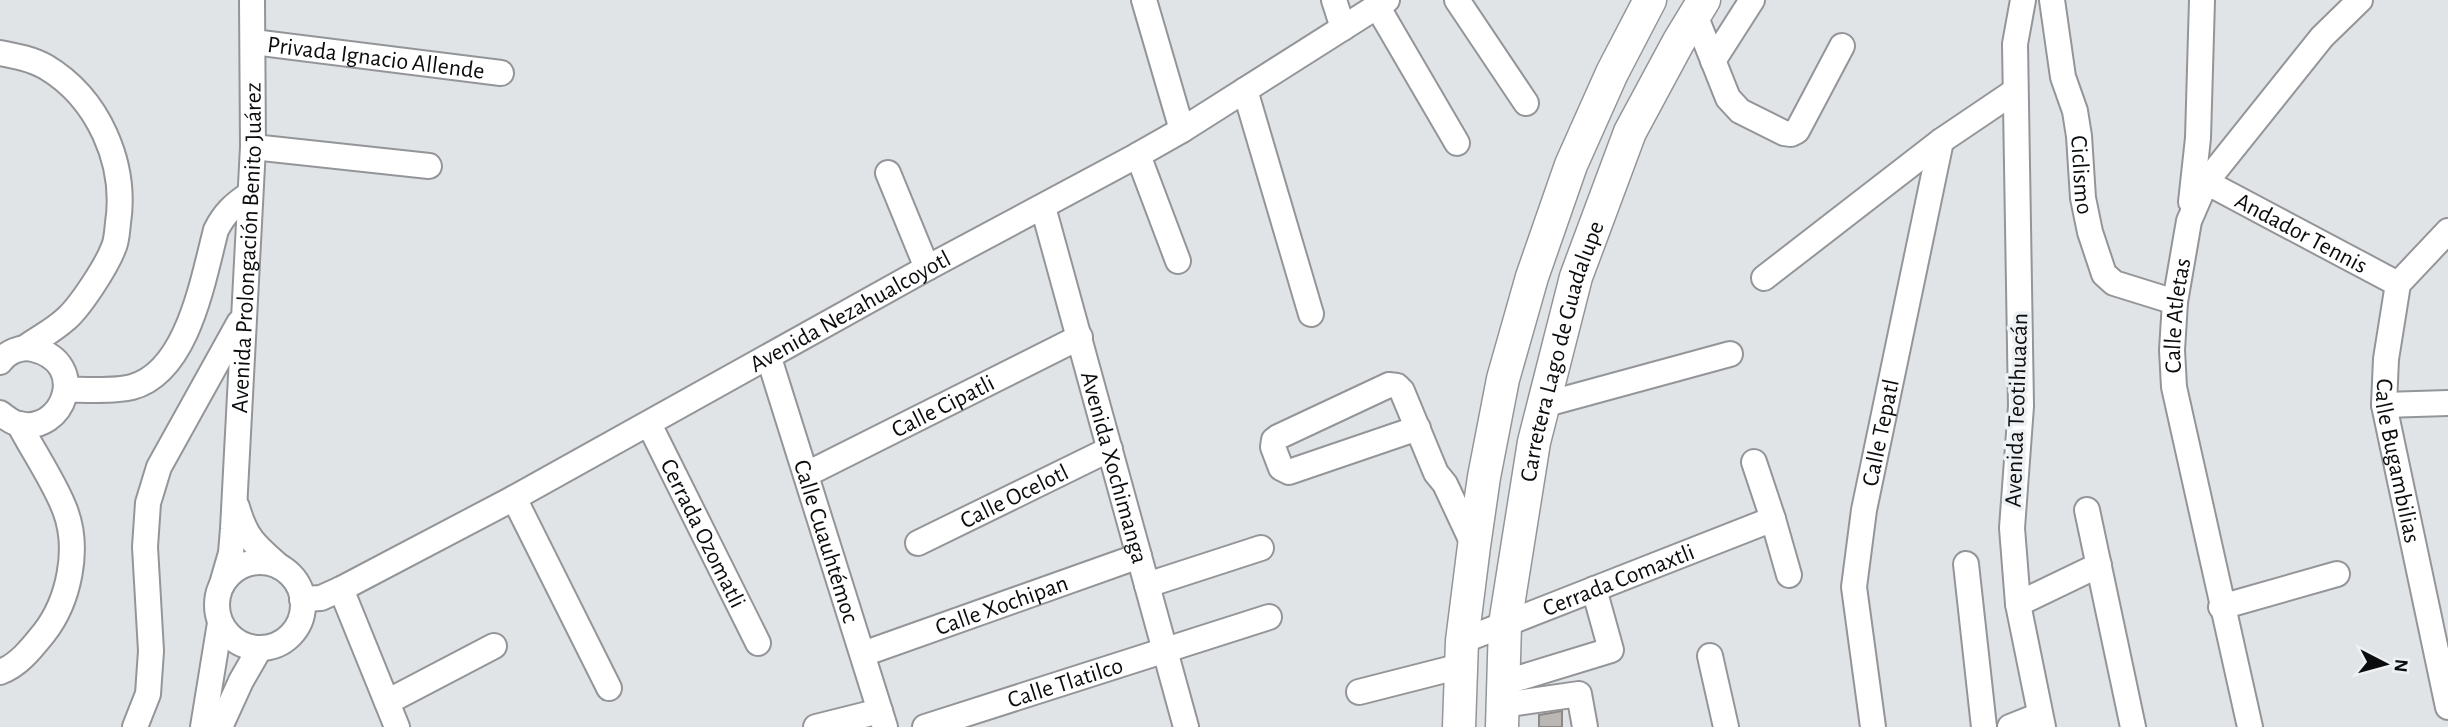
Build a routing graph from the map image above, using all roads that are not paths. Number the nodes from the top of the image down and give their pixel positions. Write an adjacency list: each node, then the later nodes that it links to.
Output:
1 (252, 0): 14 (street, Avenida Prolongación Benito Juárez)
2 (1144, 0): 22 (street)
3 (1334, 0): 13 (street)
4 (1457, 0): 21 (street)
5 (1650, 0): 59 (main road, Carretera Lago de Guadalupe)
6 (1752, 0): 17 (street)
7 (2023, 0): 20 (street, Avenida Teotihuacán)
8 (2052, 0): 40 (street, Ciclismo)
9 (2202, 0): 32 (street)
10 (2360, 0): 29 (street, Calle Atletas)
11 (1382, 3): 13 (street, Avenida Nezahualcoyotl); 24 (street)
12 (1700, 8): 17 (street); 51 (main road, Carretera Lago de Guadalupe)
13 (1343, 28): 19 (street, Avenida Nezahualcoyotl)
14 (253, 41): 18 (street, Privada Ignacio Allende); 25 (street, Avenida Prolongación Benito Juárez)
15 (1842, 46): 17 (street)
16 (0, 53): 43 (street)
17 (1713, 61)
18 (500, 73)
19 (1245, 90): 22 (street, Avenida Nezahualcoyotl); 41 (street)
20 (2015, 91): 23 (street); 79 (street, Avenida Teotihuacán)
21 (1526, 103)
22 (1182, 130): 26 (street, Avenida Nezahualcoyotl)
23 (1941, 141): 38 (street); 109 (street, Calle Tepatl)
24 (1457, 143)
25 (253, 147): 27 (street); 30 (street, Avenida Prolongación Benito Juárez)
26 (1138, 155): 31 (street, Avenida Nezahualcoyotl); 35 (street)
27 (429, 166)
28 (888, 173): 36 (street)
29 (2206, 182): 32 (street, Calle Atletas); 39 (street, Andador Tennis)
30 (250, 194): 34 (street); 37 (street, Avenida Prolongación Benito Juárez)
31 (1043, 207): 36 (street, Avenida Nezahualcoyotl); 44 (street, Avenida Xochimanga)
32 (2189, 221): 40 (street, Calle Atletas)
33 (2448, 232): 39 (street)
34 (210, 251): 37 (street); 49 (street)
35 (1178, 261)
36 (927, 268): 47 (street, Avenida Nezahualcoyotl)
37 (246, 274): 42 (street, Avenida Prolongación Benito Juárez)
38 (1764, 278)
39 (2398, 284): 52 (street, Calle Bugambilias)
40 (2175, 302): 80 (street, Calle Atletas)
41 (1311, 314)
42 (243, 316): 61 (street, Avenida Prolongación Benito Juárez); 99 (street)
43 (67, 318): 45 (street); 49 (street)
44 (1080, 337): 56 (street, Avenida Xochimanga); 58 (street, Calle Cipatli)
45 (26, 347): 48 (street); 49 (street)
46 (1730, 354): 51 (street)
47 (769, 358): 54 (street, Avenida Nezahualcoyotl); 58 (street, Calle Cuauhtémoc)
48 (0, 362)
49 (65, 379): 53 (street)
50 (2448, 403): 52 (street)
51 (1543, 405): 83 (main road, Carretera Lago de Guadalupe)
52 (2384, 405): 96 (street, Calle Bugambilias)
53 (9, 419): 91 (street)
54 (649, 424): 62 (street, Avenida Nezahualcoyotl); 84 (street, Cerrada Ozomatli)
55 (1418, 428): 55 (street); 60 (street)
56 (1110, 449): 65 (street, Calle Ocelotl); 68 (street, Avenida Xochimanga)
57 (1754, 462): 64 (street)
58 (807, 474): 88 (street, Calle Cuauhtémoc)
59 (1484, 477): 60 (street); 66 (main road, Carretera Lago de Guadalupe)
60 (1445, 484): 66 (street)
61 (233, 496): 71 (street, Avenida Prolongación Benito Juárez); 74 (street, Avenida Prolongación Benito Juárez)
62 (514, 498): 76 (street, Avenida Nezahualcoyotl); 92 (street)
63 (2087, 510): 70 (street)
64 (1773, 519): 73 (street); 77 (street, Cerrada Comaxtli)
65 (918, 543)
66 (1474, 546): 89 (main road, Carretera Lago de Guadalupe)
67 (1261, 548): 75 (street)
68 (1139, 556): 75 (street, Avenida Xochimanga); 88 (street, Calle Xochipan)
69 (1966, 564): 110 (street)
70 (2099, 565): 79 (street); 112 (street)
71 (280, 567): 74 (street); 78 (street)
72 (2337, 574): 80 (street)
73 (1788, 575)
74 (222, 584): 82 (street)
75 (1147, 585): 87 (street, Avenida Xochimanga)
76 (341, 589): 78 (street, Avenida Nezahualcoyotl); 94 (street)
77 (1594, 589): 83 (street, Cerrada Comaxtli); 95 (street)
78 (302, 598): 86 (street)
79 (2018, 604): 98 (street, Avenida Teotihuacán)
80 (2221, 607): 113 (street, Calle Atletas)
81 (1269, 617): 87 (street, Calle Tlatilco)
82 (220, 622): 86 (street); 100 (street)
83 (1505, 624): 89 (street, Cerrada Comaxtli); 95 (main road, Carretera Lago de Guadalupe)
84 (758, 643)
85 (494, 646): 94 (street)
86 (260, 648): 101 (street)
87 (1165, 651): 104 (street, Calle Tlatilco); 105 (street, Avenida Xochimanga)
88 (863, 654): 97 (street, Calle Cuauhtémoc)
89 (1461, 654): 93 (street, Cerrada Comaxtli); 106 (main road, Carretera Lago de Guadalupe)
90 (1710, 656): 108 (street)
91 (0, 672)
92 (609, 688)
93 (1359, 692)
94 (387, 702): 102 (street)
95 (1503, 705): 107 (street)
96 (2448, 708)
97 (883, 719): 103 (street)
98 (2042, 721): 111 (street)
99 (135, 727)
100 (203, 727)
101 (220, 727)
102 (397, 727)
103 (816, 727)
104 (925, 727)
105 (1185, 727)
106 (1459, 727)
107 (1585, 727)
108 (1726, 727)
109 (1873, 727)
110 (1984, 727)
111 (2010, 727)
112 (2133, 727)
113 (2250, 727)

